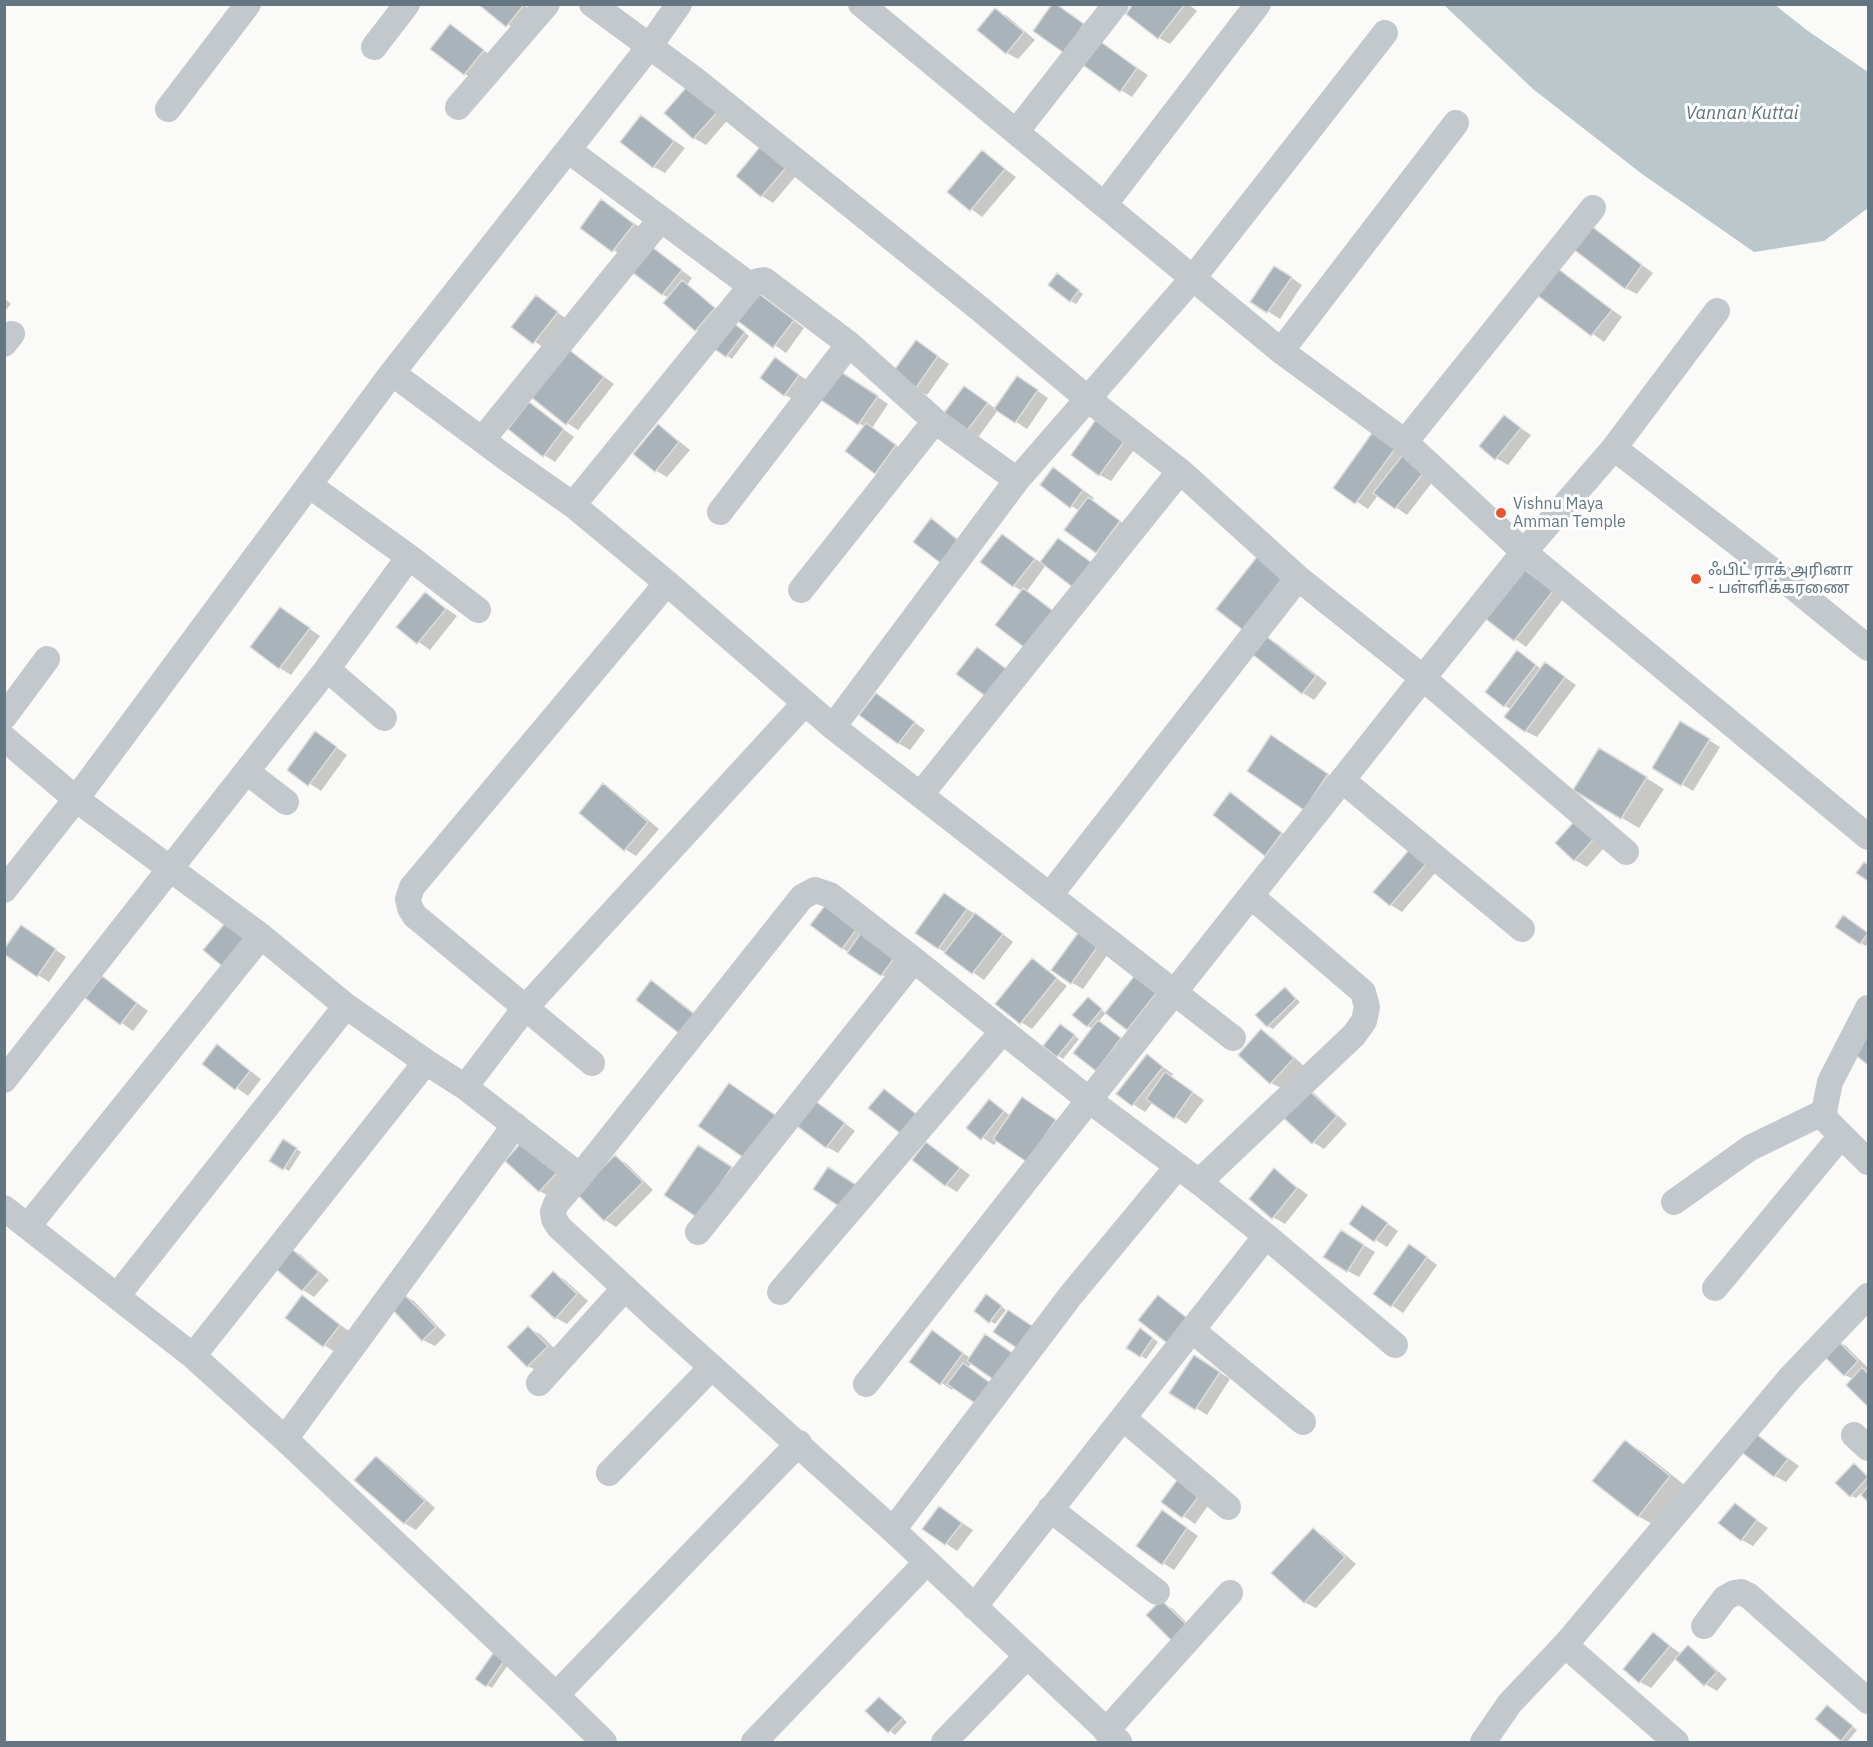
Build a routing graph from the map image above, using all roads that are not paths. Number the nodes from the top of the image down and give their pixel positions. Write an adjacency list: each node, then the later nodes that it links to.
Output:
1 (248, 4): 13 (street)
2 (407, 4): 10 (street)
3 (547, 4): 12 (street)
4 (592, 4): 11 (street)
5 (679, 4): 11 (street)
6 (861, 4): 15 (street)
7 (1116, 4): 15 (street)
8 (1258, 4): 17 (street)
9 (1385, 33): 20 (street)
10 (374, 47)
11 (649, 47): 16 (street); 26 (street)
12 (458, 106)
13 (168, 109)
14 (1456, 123): 24 (street)
15 (1016, 132): 17 (street)
16 (568, 150): 19 (street); 25 (street)
17 (1104, 205): 20 (street)
18 (1593, 208): 29 (street)
19 (661, 219): 21 (street); 28 (street)
20 (1193, 278): 24 (street); 26 (street)
21 (751, 286): 23 (street); 34 (street)
22 (1717, 311): 30 (street)
23 (849, 344): 27 (street); 35 (street)
24 (1281, 351): 29 (street)
25 (393, 373): 28 (street); 33 (street)
26 (1088, 399): 31 (street); 32 (street)
27 (935, 421): 32 (street); 40 (street)
28 (482, 440): 34 (street)
29 (1404, 442): 36 (street)
30 (1614, 448): 36 (street); 42 (street)
31 (1180, 471): 38 (street); 53 (street)
32 (1017, 480): 49 (street)
33 (309, 485): 37 (street); 54 (street)
34 (573, 505): 39 (street)
35 (720, 512)
36 (1524, 552): 45 (street); 56 (street)
37 (409, 556): 41 (street); 44 (street)
38 (1298, 578): 45 (street); 60 (street)
39 (667, 583): 46 (street); 67 (street)
40 (801, 590)
41 (478, 610)
42 (1869, 648)
43 (47, 659): 47 (street)
44 (327, 669): 48 (street); 51 (street)
45 (1423, 678): 52 (street); 57 (street)
46 (805, 703): 49 (street); 67 (street)
47 (4, 717)
48 (384, 718)
49 (833, 727): 53 (street)
50 (4, 738): 54 (street)
51 (247, 772): 55 (street); 58 (street)
52 (1342, 780): 61 (street); 62 (street)
53 (921, 794): 60 (street)
54 (76, 799): 58 (street); 59 (street)
55 (286, 802)
56 (1869, 837)
57 (1626, 852)
58 (171, 869): 63 (street); 73 (street)
59 (4, 890)
60 (1050, 895): 65 (street)
61 (1251, 896): 65 (street); 82 (street)
62 (1522, 929)
63 (261, 936): 66 (street); 85 (street)
64 (914, 960): 69 (street); 81 (street); 86 (street)
65 (1175, 992): 70 (street); 75 (street)
66 (346, 1006): 71 (street); 91 (street)
67 (525, 1008): 72 (street); 74 (street)
68 (1869, 1008): 76 (street)
69 (1003, 1031): 75 (street); 90 (street)
70 (1233, 1038)
71 (426, 1062): 74 (street); 95 (street)
72 (592, 1063)
73 (4, 1080)
74 (465, 1087): 77 (street)
75 (1089, 1100): 80 (street); 98 (street)
76 (1824, 1112): 78 (street); 83 (street)
77 (515, 1125): 81 (street); 101 (street)
78 (1841, 1136): 79 (street); 89 (street)
79 (1869, 1162)
80 (1178, 1166): 82 (street); 106 (street)
81 (580, 1176): 88 (street)
82 (1199, 1182): 87 (street)
83 (1674, 1202)
84 (4, 1208): 85 (street)
85 (28, 1226): 91 (street)
86 (698, 1232)
87 (1266, 1236): 93 (street); 94 (street)
88 (625, 1288): 96 (street); 97 (street)
89 (1715, 1288)
90 (780, 1292)
91 (117, 1296): 95 (street)
92 (1869, 1296): 112 (street)
93 (1192, 1330): 99 (street); 100 (street)
94 (1395, 1345)
95 (193, 1356): 101 (street)
96 (712, 1367): 102 (street); 103 (street)
97 (539, 1383)
98 (866, 1384)
99 (1123, 1418): 104 (street); 105 (street)
100 (1302, 1422)
101 (285, 1439): 114 (street)
102 (799, 1443): 106 (street); 114 (street)
103 (609, 1473)
104 (1228, 1507)
105 (1050, 1509): 108 (street); 110 (street)
106 (893, 1530): 107 (street)
107 (927, 1562): 110 (street); 118 (street)
108 (1157, 1592)
109 (1230, 1593): 116 (street)
110 (974, 1606): 113 (street)
111 (1704, 1626): 115 (street)
112 (1565, 1645): 120 (street); 121 (street)
113 (1027, 1656): 116 (street); 119 (street)
114 (556, 1695): 117 (street)
115 (1869, 1701)
116 (1112, 1737)
117 (604, 1743)
118 (754, 1743)
119 (944, 1743)
120 (1483, 1743)
121 (1676, 1743)

